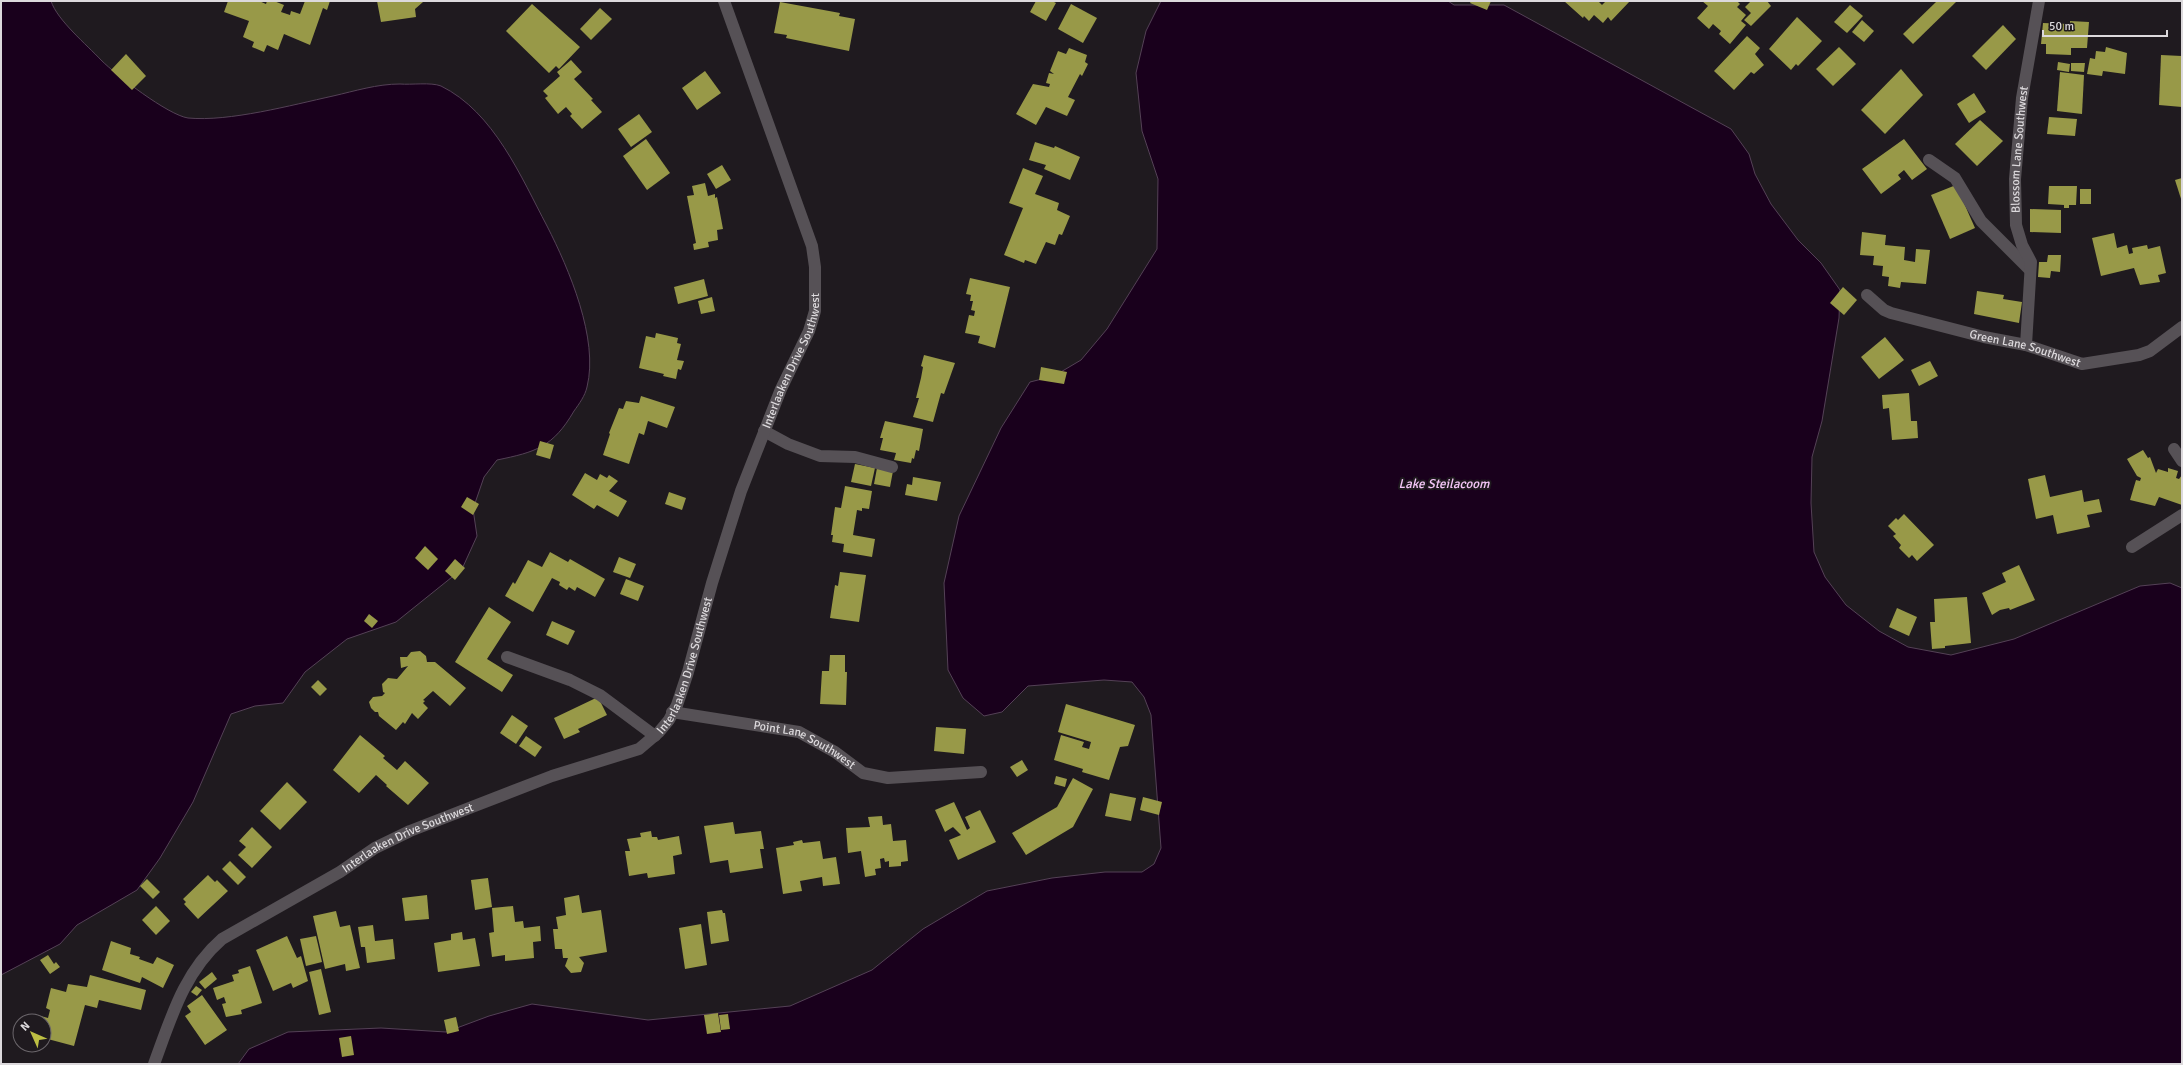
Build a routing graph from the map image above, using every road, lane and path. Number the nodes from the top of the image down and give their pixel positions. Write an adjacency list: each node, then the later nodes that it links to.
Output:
1 (724, 1): 8 (street, Interlaaken Drive Southwest)
2 (2040, 1): 4 (street, Blossom Lane Southwest)
3 (1930, 160): 4 (street)
4 (2030, 270): 7 (street, Blossom Lane Southwest)
5 (1867, 295): 7 (street, Green Lane Southwest)
6 (2182, 327): 7 (street, Green Lane Southwest)
7 (2026, 345)
8 (764, 432): 11 (street); 15 (street, Interlaaken Drive Southwest)
9 (2174, 450): 10 (street)
10 (2182, 461)
11 (892, 467)
12 (2182, 515): 13 (street)
13 (2132, 547)
14 (507, 657): 16 (street)
15 (672, 712): 16 (street, Interlaaken Drive Southwest); 17 (street, Point Lane Southwest)
16 (655, 736): 18 (street, Interlaaken Drive Southwest)
17 (981, 772)
18 (154, 1064)

